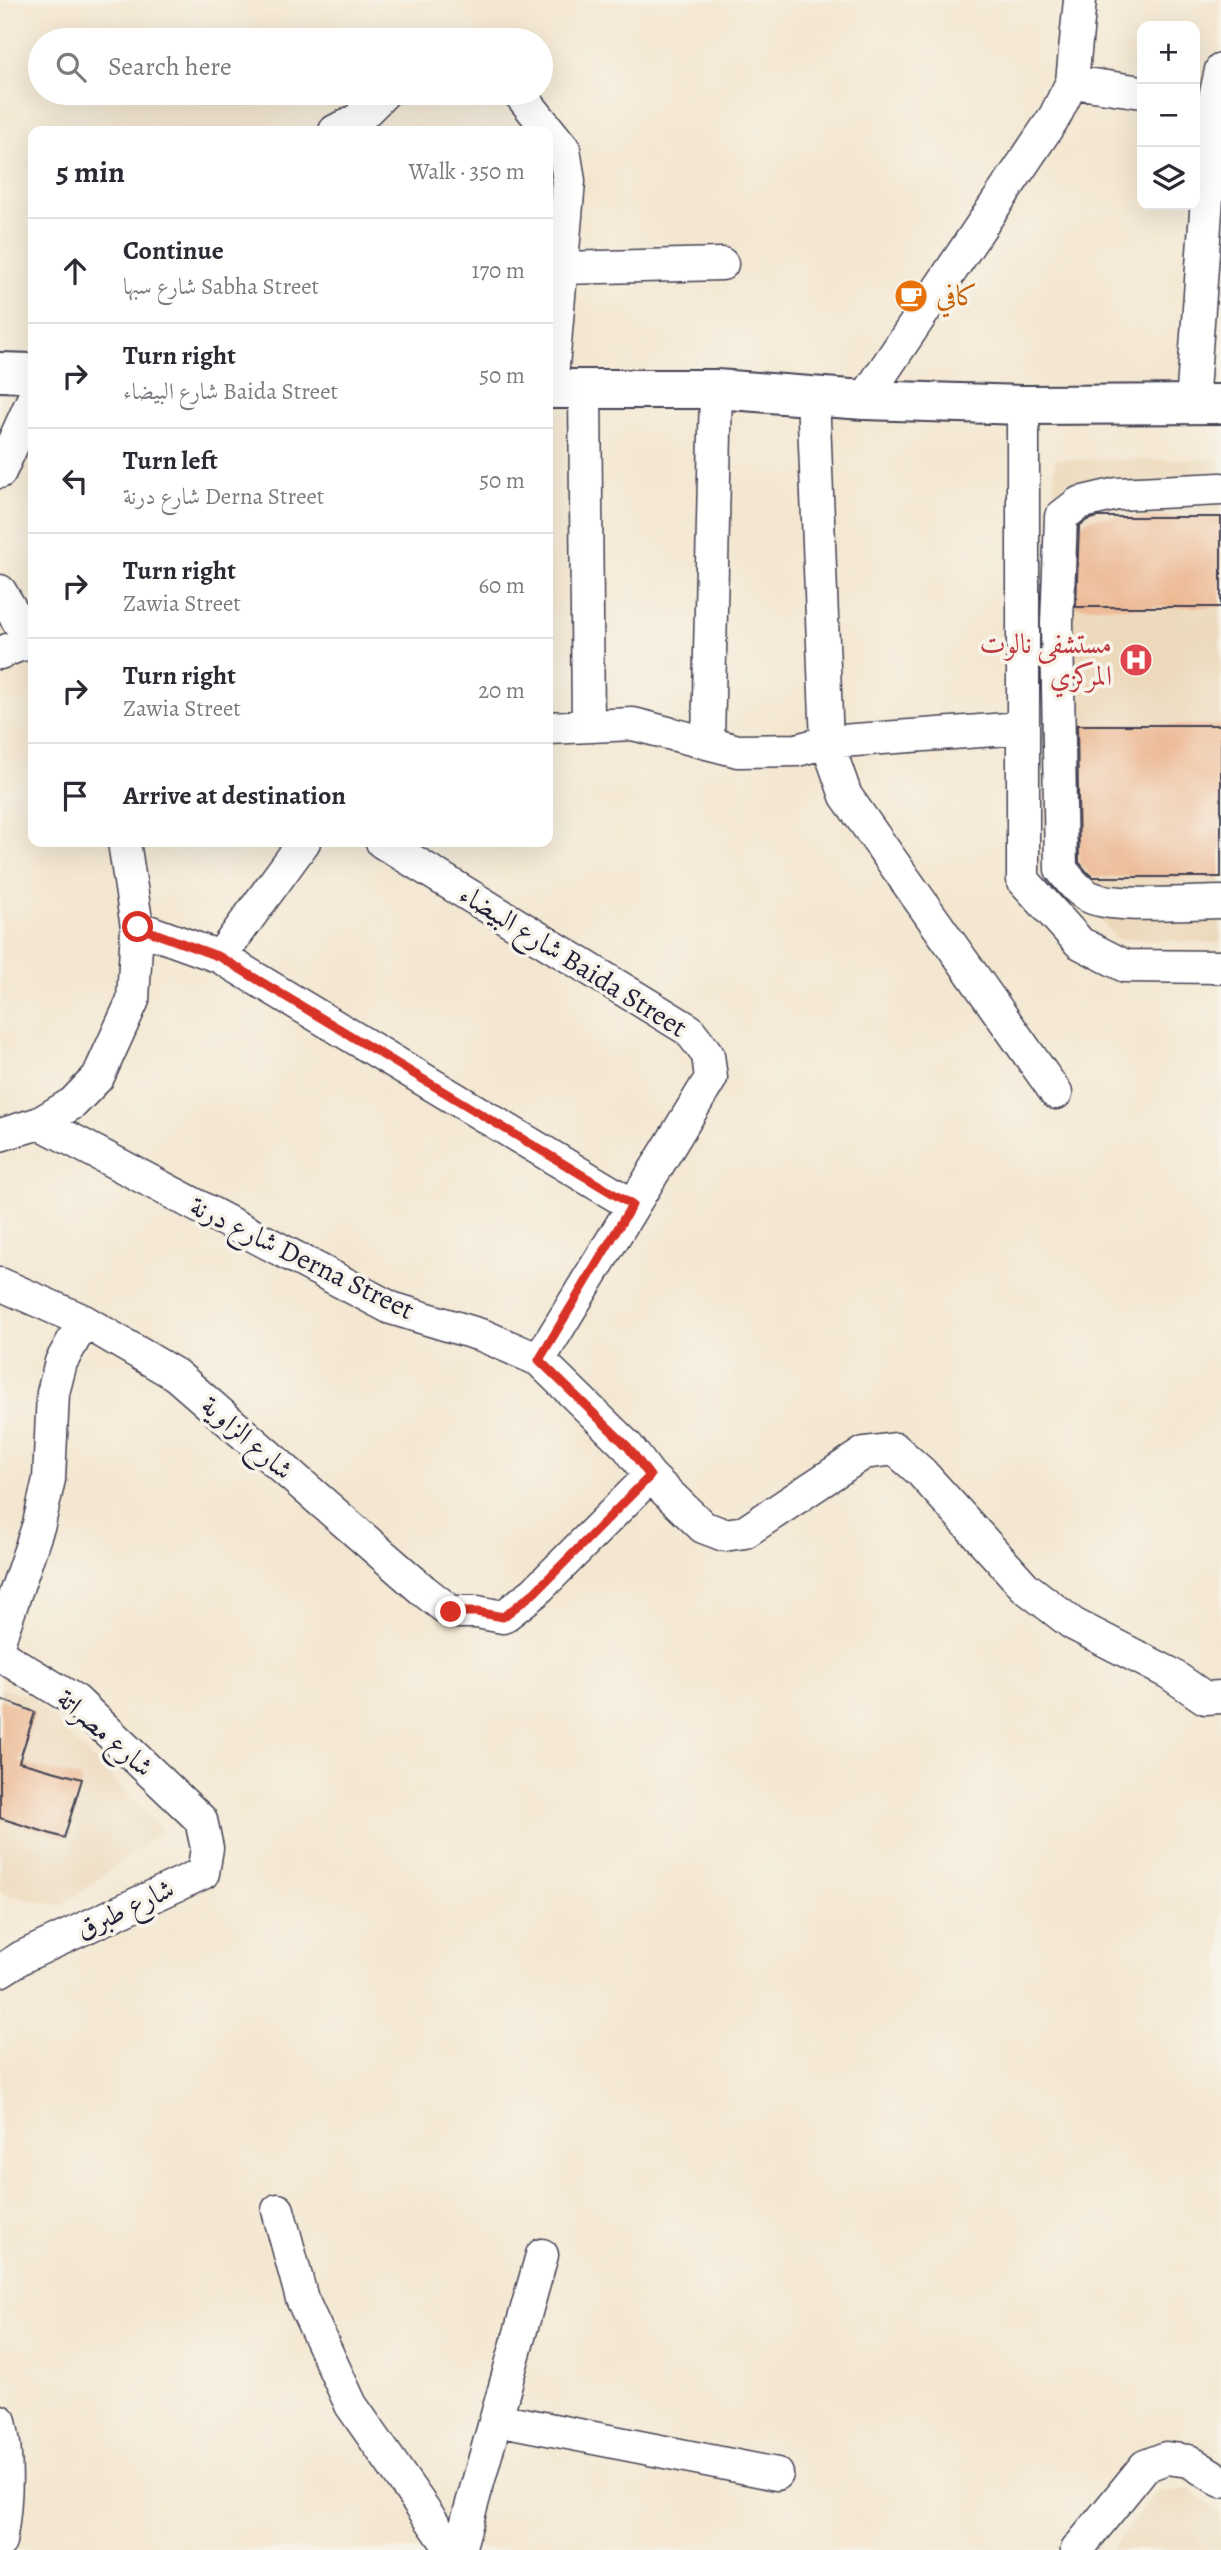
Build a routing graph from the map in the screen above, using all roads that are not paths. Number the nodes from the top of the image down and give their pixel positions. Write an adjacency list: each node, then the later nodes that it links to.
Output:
1 (1080, 0): 3 (street)
2 (1221, 70): 5 (street)
3 (1072, 82): 4 (street); 18 (street)
4 (1137, 91)
5 (1204, 100): 19 (street)
6 (372, 105): 8 (street)
7 (529, 105): 9 (street)
8 (345, 126)
9 (546, 126)
10 (553, 135): 12 (street)
11 (722, 264): 12 (street)
12 (561, 268): 15 (street)
13 (0, 372): 14 (main road)
14 (28, 373)
15 (561, 389): 16 (main road); 27 (street)
16 (716, 389): 17 (main road); 30 (street)
17 (813, 394): 18 (main road); 31 (street)
18 (864, 400): 20 (main road)
19 (1207, 404): 20 (main road)
20 (1023, 405): 29 (street)
21 (28, 410): 22 (street)
22 (0, 472)
23 (1221, 489): 35 (street)
24 (0, 591): 25 (street)
25 (23, 633): 26 (street)
26 (0, 653)
27 (588, 725): 28 (street); 30 (street)
28 (553, 728)
29 (1022, 728): 31 (street); 38 (street)
30 (708, 741): 31 (street)
31 (827, 742): 39 (street)
32 (125, 847): 36 (street)
33 (300, 847): 37 (street)
34 (390, 847): 42 (street, شارع البيضاء Baida Street)
35 (1221, 902)
36 (138, 927): 37 (street); 40 (street)
37 (220, 957): 42 (street)
38 (1221, 967)
39 (1056, 1093)
40 (40, 1124): 41 (street); 45 (street, شارع درنة Derna Street)
41 (0, 1135)
42 (632, 1205): 45 (street, شارع البيضاء Baida Street)
43 (0, 1284): 44 (street, شارع الزاوية)
44 (84, 1321): 46 (street, شارع الزاوية); 47 (street)
45 (539, 1360): 46 (street, شارع درنة Derna Street)
46 (650, 1476): 49 (street, شارع درنة Derna Street)
47 (0, 1638)
48 (0, 1655): 50 (street, شارع مصراتة)
49 (1221, 1698)
50 (201, 1820): 51 (street, شارع طبرق)
51 (0, 1971)
52 (278, 2210): 59 (street)
53 (542, 2255): 54 (street)
54 (497, 2419): 56 (street); 60 (street)
55 (0, 2421): 58 (street)
56 (777, 2474)
57 (1221, 2481): 61 (street)
58 (0, 2542)
59 (452, 2550)
60 (459, 2550)
61 (1077, 2550)

